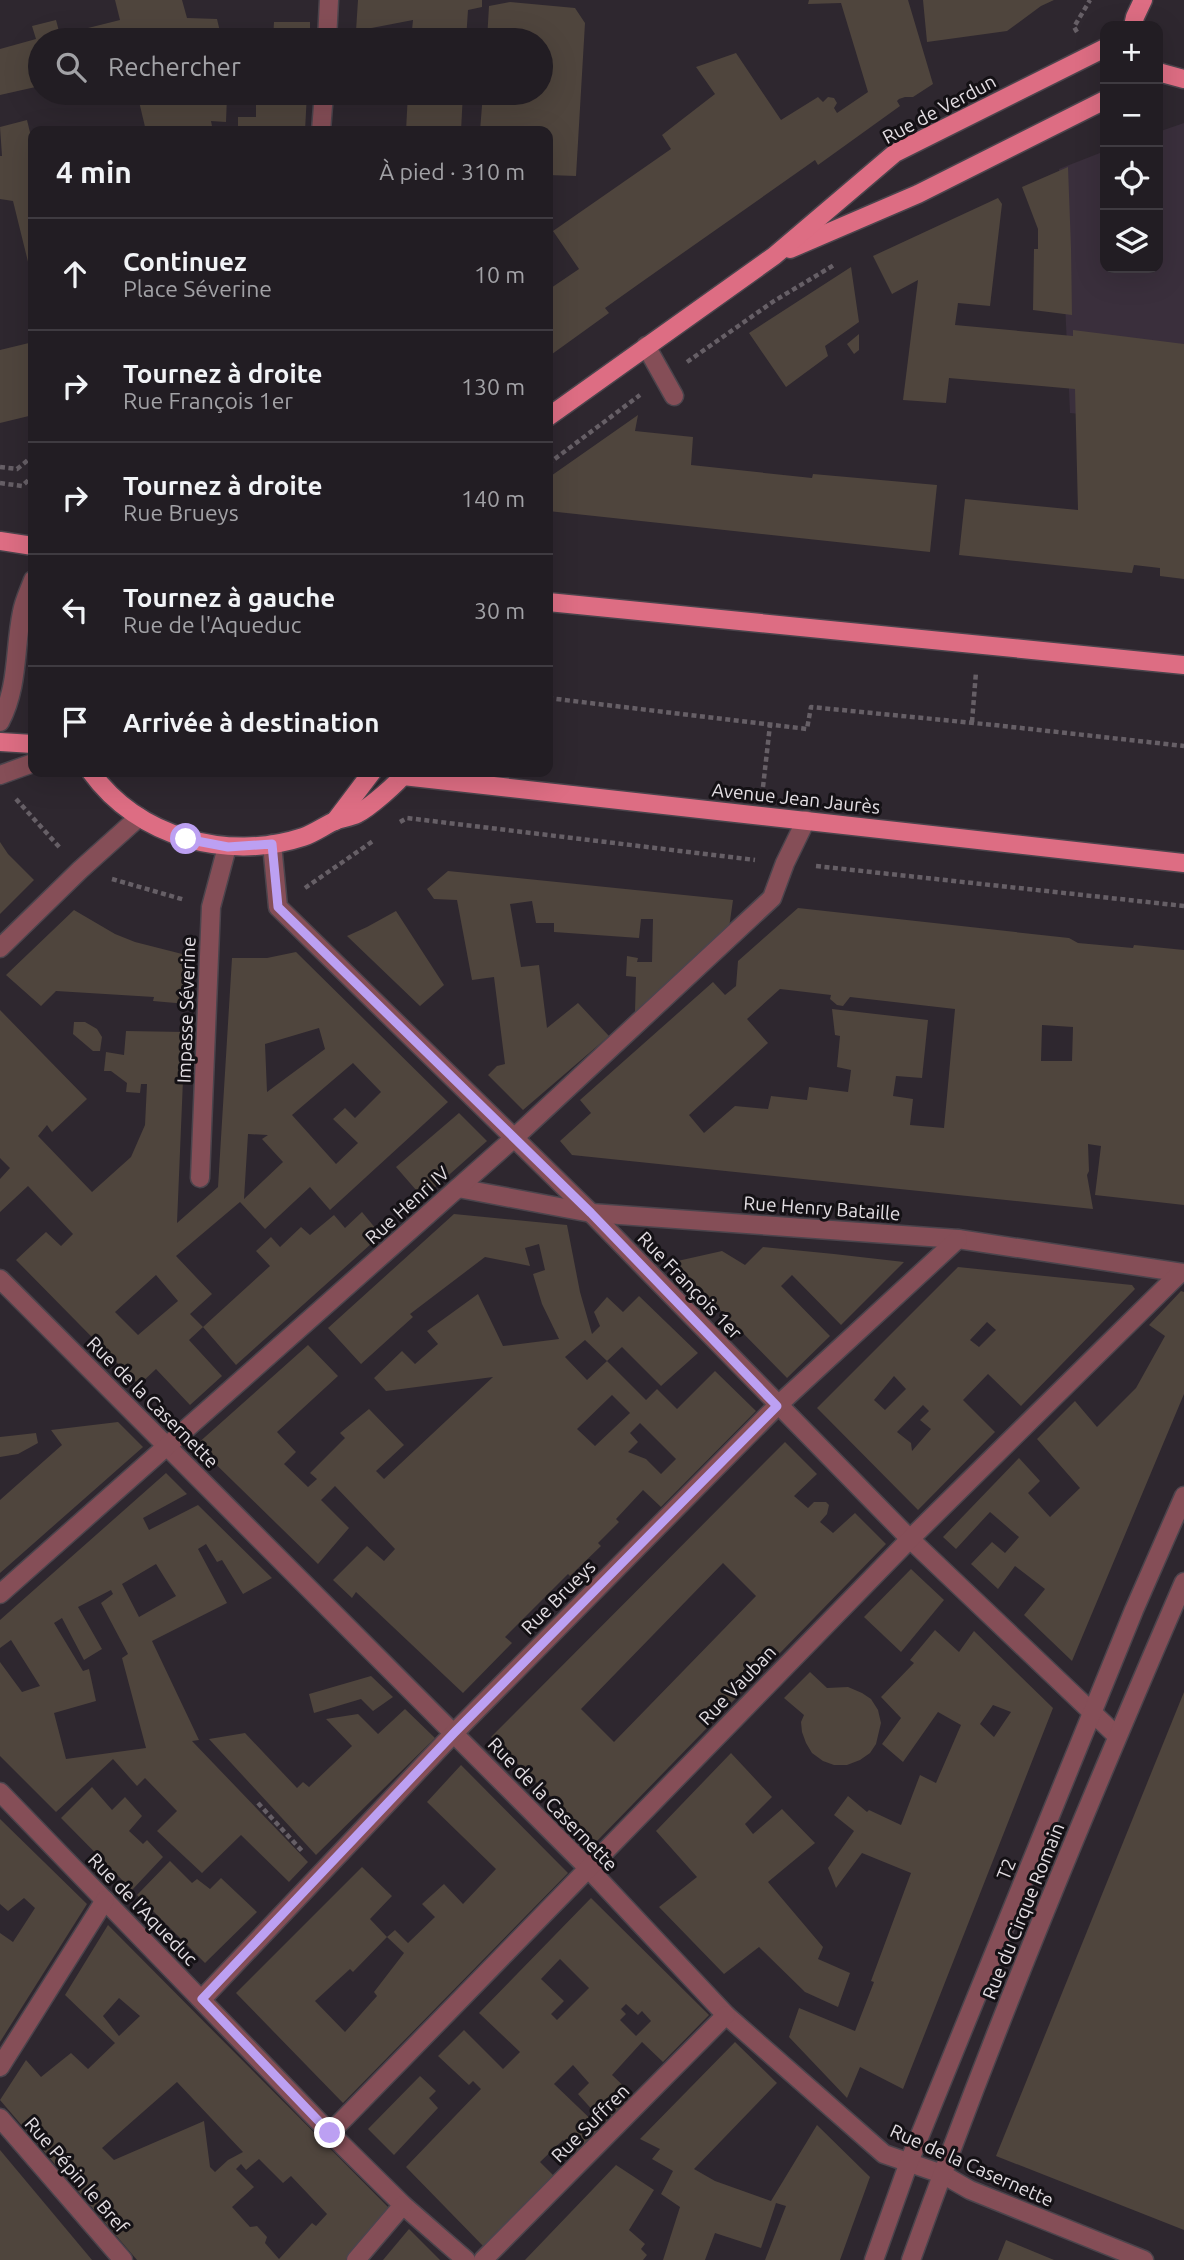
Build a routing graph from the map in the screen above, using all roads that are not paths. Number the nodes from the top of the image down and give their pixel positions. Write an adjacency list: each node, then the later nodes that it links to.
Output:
1 (329, 0): 4 (street)
2 (1143, 0): 3 (main road)
3 (1134, 21)
4 (328, 28)
5 (1100, 50): 11 (main road, Rue de Verdun)
6 (1163, 76): 7 (main road)
7 (1184, 79)
8 (1100, 103): 11 (main road, Rue de Verdun)
9 (323, 105): 10 (street)
10 (321, 126)
11 (774, 256): 12 (main road, Rue de Verdun)
12 (646, 346): 13 (street); 14 (main road, Rue de Verdun)
13 (674, 396)
14 (553, 413)
15 (0, 541): 16 (main road)
16 (28, 545)
17 (28, 594): 20 (street)
18 (553, 603): 19 (main road)
19 (1184, 666)
20 (0, 722)
21 (0, 742): 22 (main road)
22 (28, 744)
23 (28, 766): 28 (street)
24 (95, 777): 29 (main road)
25 (368, 777): 31 (main road)
26 (401, 777): 31 (main road)
27 (431, 777): 30 (main road, Avenue Jean Jaurès)
28 (4, 783)
29 (139, 817): 33 (main road); 35 (street)
30 (806, 820): 34 (main road, Avenue Jean Jaurès); 36 (street, Rue Henri IV)
31 (335, 821): 32 (main road)
32 (272, 844): 33 (main road); 36 (street, Rue François 1er)
33 (228, 847): 37 (street, Impasse Séverine)
34 (1184, 863)
35 (0, 948)
36 (513, 1139): 38 (street, Rue Henri IV); 39 (street, Rue François 1er)
37 (200, 1178)
38 (458, 1188): 39 (street, Rue Henry Bataille); 44 (street, Rue Henri IV)
39 (591, 1213): 40 (street, Rue Henry Bataille); 43 (street, Rue François 1er)
40 (958, 1239): 41 (street, Rue Henry Bataille); 43 (street, Rue Brueys)
41 (1182, 1273): 46 (street, Rue Vauban)
42 (0, 1279): 44 (street, Rue de la Casernette)
43 (777, 1406): 46 (street, Rue François 1er); 50 (street, Rue Brueys)
44 (168, 1446): 48 (street, Rue Henri IV); 50 (street, Rue de la Casernette)
45 (1184, 1496): 49 (street, T2)
46 (910, 1539): 49 (street, Rue François 1er); 53 (street, Rue Vauban)
47 (1184, 1582): 51 (street, Rue du Cirque Romain)
48 (0, 1594)
49 (1093, 1713): 51 (street, Rue François 1er); 60 (street, T2)
50 (454, 1733): 53 (street, Rue de la Casernette); 55 (street, Rue Brueys)
51 (1117, 1736): 61 (street, Rue du Cirque Romain)
52 (0, 1792): 54 (street, Rue de l'Aqueduc)
53 (588, 1868): 56 (street, Rue de la Casernette); 59 (street, Rue Vauban)
54 (105, 1900): 55 (street, Rue de l'Aqueduc); 57 (street)
55 (202, 1999): 59 (street, Rue de l'Aqueduc)
56 (726, 2015): 60 (street, Rue de la Casernette); 66 (street, Rue Suffren)
57 (0, 2067)
58 (0, 2118): 63 (street, Rue Pépin le Bref)
59 (330, 2133): 62 (street, Rue de l'Aqueduc)
60 (909, 2162): 61 (street, Rue de la Casernette); 67 (street, T2)
61 (942, 2174): 68 (street, Rue du Cirque Romain); 69 (street, Rue de la Casernette)
62 (403, 2205): 64 (street); 65 (street, Rue de l'Aqueduc)
63 (123, 2260)
64 (356, 2260)
65 (466, 2260)
66 (483, 2260)
67 (874, 2260)
68 (911, 2260)
69 (1144, 2260)

